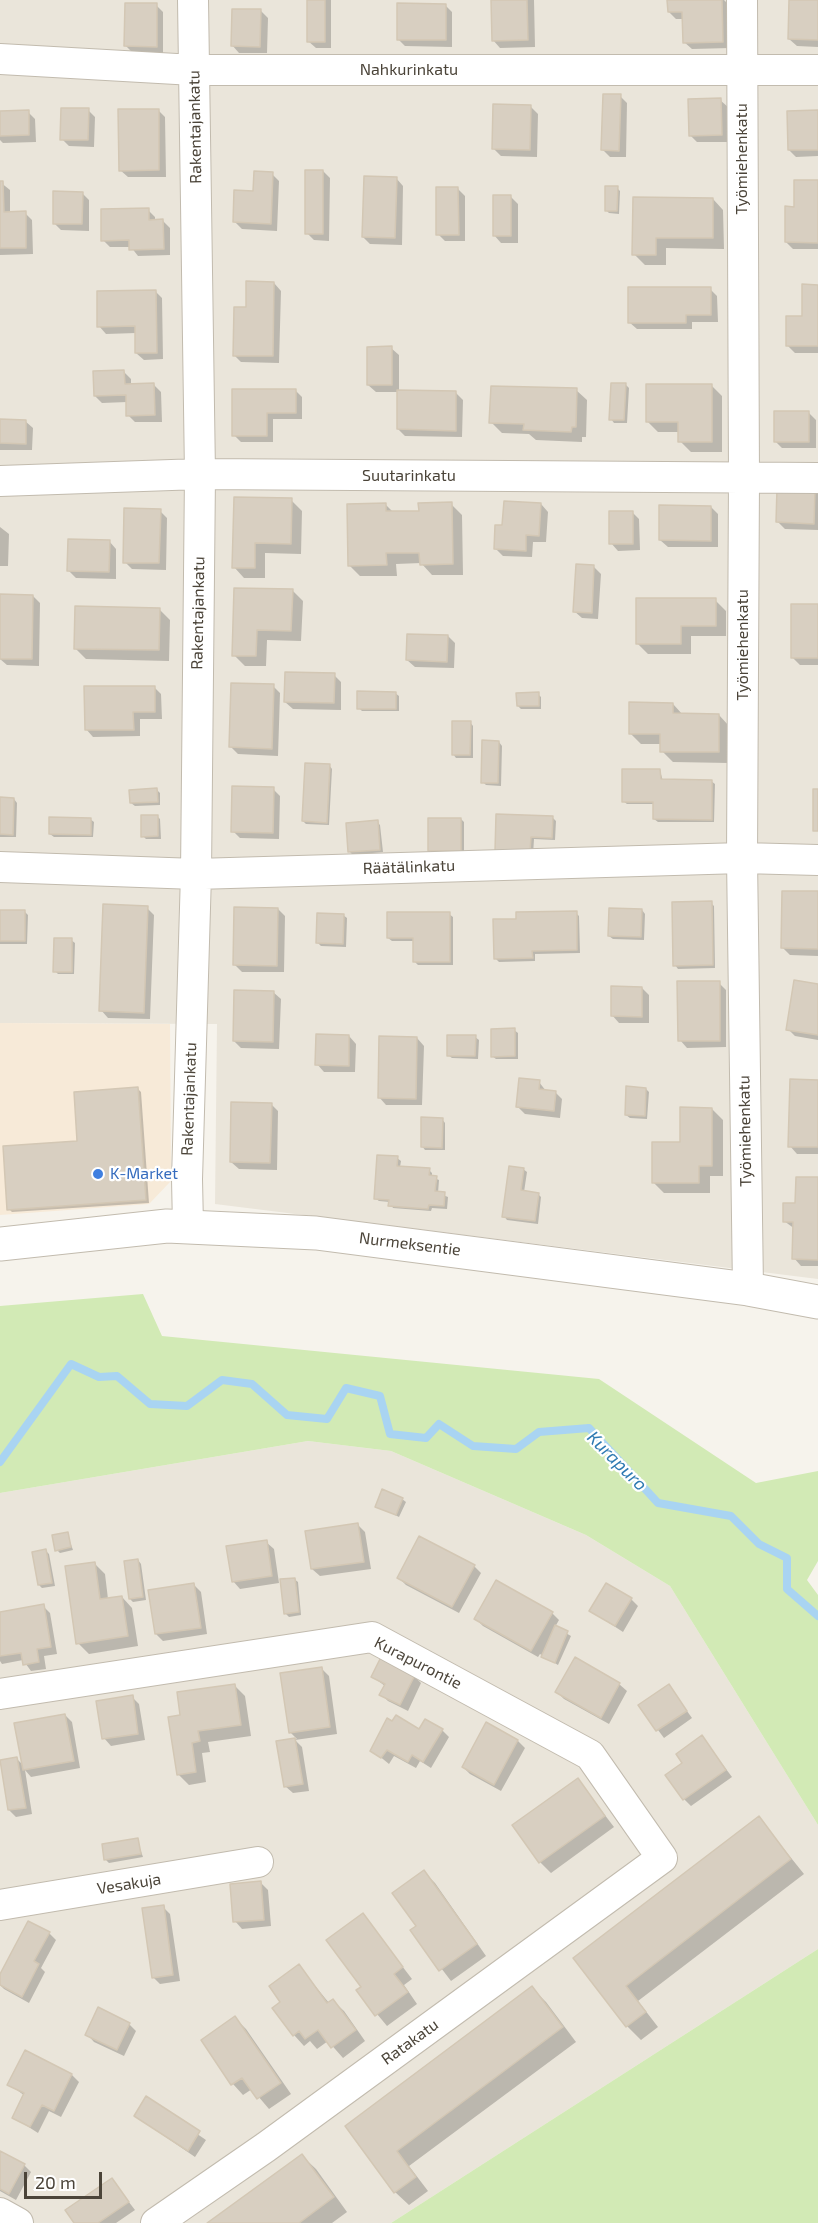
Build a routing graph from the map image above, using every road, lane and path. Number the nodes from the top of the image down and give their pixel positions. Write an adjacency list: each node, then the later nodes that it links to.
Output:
1 (193, 0): 5 (street, Rakentajankatu)
2 (742, 0): 4 (street, Työmiehenkatu)
3 (0, 59): 5 (street, Nahkurinkatu)
4 (742, 69): 5 (street, Nahkurinkatu); 6 (street, Nahkurinkatu); 8 (street, Työmiehenkatu)
5 (194, 70): 7 (street, Rakentajankatu)
6 (818, 70)
7 (200, 474): 8 (street, Suutarinkatu); 10 (street, Suutarinkatu); 14 (street, Rakentajankatu)
8 (744, 478): 9 (street, Suutarinkatu); 11 (street, Työmiehenkatu)
9 (818, 478)
10 (0, 481)
11 (742, 858): 12 (street, Räätälinkatu); 14 (street, Räätälinkatu); 17 (street, Työmiehenkatu)
12 (818, 860)
13 (0, 867): 14 (street, Räätälinkatu)
14 (196, 874): 15 (street, Rakentajankatu)
15 (188, 1226): 16 (street, Nurmeksentie); 17 (street, Nurmeksentie)
16 (0, 1244)
17 (748, 1289): 18 (street, Nurmeksentie)
18 (818, 1302)
19 (0, 1694): 20 (street, Kurapurontie)
20 (662, 1858): 25 (street, Ratakatu)
21 (258, 1862): 22 (street, Vesakuja)
22 (0, 1905)
23 (0, 2213): 24 (street)
24 (18, 2223)
25 (156, 2223)

